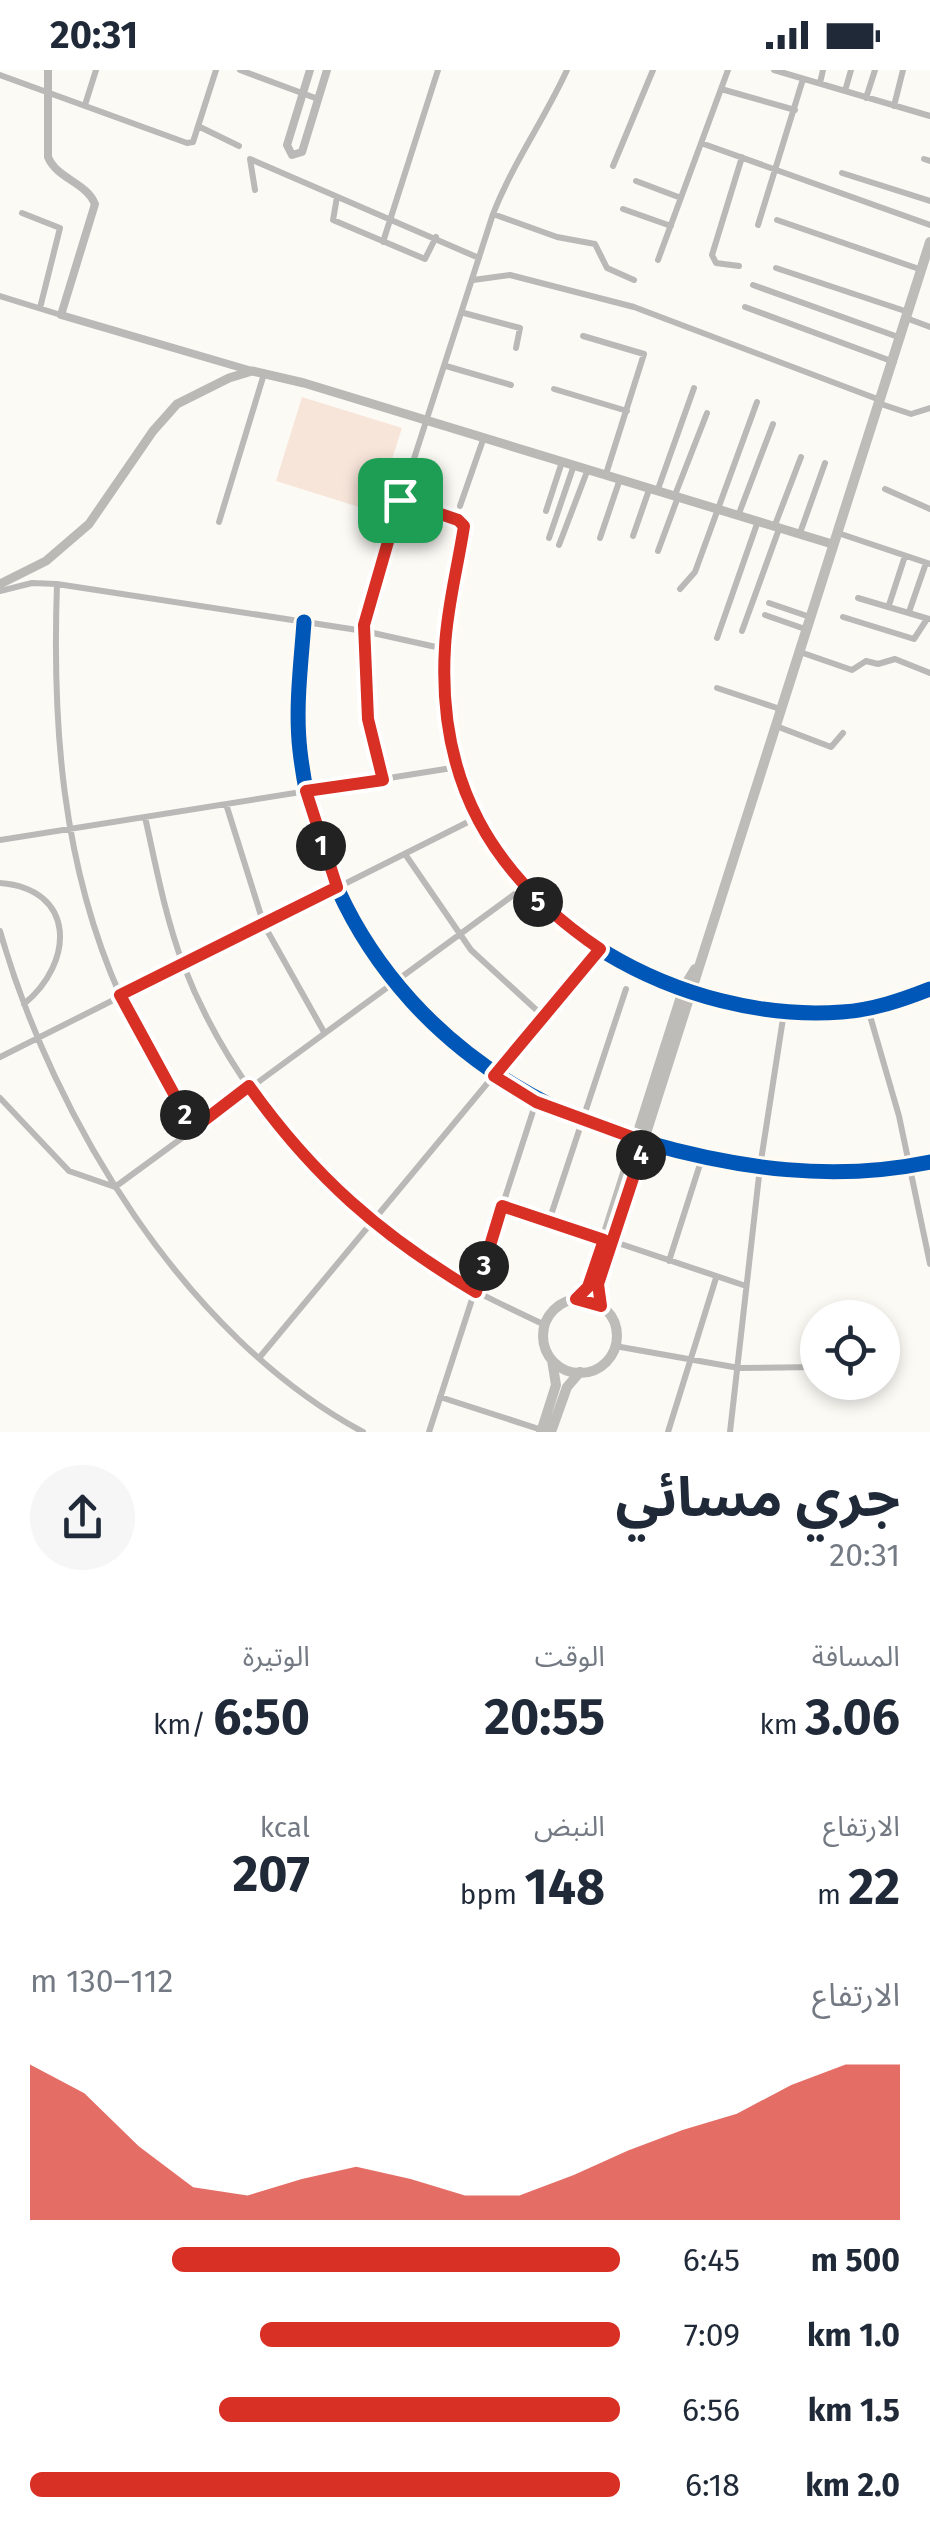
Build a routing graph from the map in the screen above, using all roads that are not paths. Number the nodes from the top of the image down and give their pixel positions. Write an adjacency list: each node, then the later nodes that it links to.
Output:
1 (48, 70): 20 (street)
2 (96, 70): 25 (street)
3 (216, 70): 29 (street)
4 (240, 70): 21 (street)
5 (310, 70): 21 (street)
6 (327, 70): 24 (street)
7 (438, 70): 44 (street)
8 (566, 70): 43 (street)
9 (653, 70): 33 (street)
10 (728, 70): 19 (street)
11 (774, 70): 17 (street)
12 (824, 70): 18 (street)
13 (851, 70): 22 (street)
14 (875, 70): 23 (street)
15 (903, 70): 26 (street)
16 (0, 75): 20 (street)
17 (803, 79): 18 (street); 27 (street)
18 (820, 83): 22 (street)
19 (722, 89): 27 (street); 30 (street)
20 (48, 91): 25 (street); 64 (street)
21 (304, 91): 24 (street); 24 (street)
22 (845, 91): 23 (street)
23 (866, 98): 26 (street)
24 (318, 99)
25 (84, 105): 29 (street)
26 (894, 106): 28 (street)
27 (794, 110): 34 (street)
28 (930, 116)
29 (198, 126): 31 (street)
30 (701, 143): 32 (street); 39 (street)
31 (239, 146)
32 (742, 157): 34 (street); 54 (street)
33 (612, 166)
34 (776, 169): 46 (street); 48 (street)
35 (842, 172): 40 (street)
36 (636, 181): 39 (street)
37 (255, 190): 38 (street)
38 (338, 197): 44 (street); 50 (street)
39 (681, 198): 47 (street)
40 (930, 201)
41 (623, 209): 47 (street)
42 (22, 213): 62 (street)
43 (494, 214): 52 (street); 58 (street)
44 (391, 218): 49 (street); 50 (street)
45 (777, 220): 56 (street)
46 (758, 225)
47 (671, 226): 53 (street)
48 (930, 226)
49 (436, 237): 50 (street); 52 (street)
50 (383, 242)
51 (930, 242): 56 (main road)
52 (479, 258): 57 (street)
53 (658, 260)
54 (739, 266)
55 (776, 268): 65 (street)
56 (922, 270): 65 (main road)
57 (473, 280): 63 (street); 78 (street)
58 (634, 280)
59 (753, 284): 68 (street)
60 (0, 296): 62 (street)
61 (745, 306): 70 (street)
62 (40, 308): 64 (street)
63 (464, 313): 69 (street); 71 (street)
64 (61, 314): 72 (street)
65 (907, 315): 66 (street); 68 (main road)
66 (930, 327)
67 (582, 336): 80 (street)
68 (901, 338): 70 (main road)
69 (516, 348)
70 (894, 362): 78 (main road)
71 (446, 366): 74 (street); 82 (street)
72 (252, 372): 73 (main road); 114 (main road)
73 (264, 374): 82 (main road); 102 (street)
74 (511, 386)
75 (694, 388): 92 (street)
76 (554, 389): 80 (street)
77 (757, 402): 97 (street)
78 (881, 402): 79 (street); 108 (main road)
79 (930, 408)
80 (627, 411): 90 (street)
81 (707, 413): 94 (street)
82 (425, 419): 84 (main road); 95 (street)
83 (773, 424): 100 (street)
84 (484, 437): 86 (main road); 96 (street)
85 (802, 457): 103 (street)
86 (562, 462): 88 (main road); 99 (street)
87 (825, 463): 104 (street)
88 (574, 466): 89 (main road); 106 (street)
89 (588, 469): 90 (main road); 109 (street)
90 (606, 474): 91 (main road)
91 (620, 478): 92 (main road); 107 (street)
92 (654, 488): 94 (main road); 105 (street)
93 (885, 489): 98 (street)
94 (676, 495): 97 (main road); 110 (street)
95 (400, 500): 127 (street); 129 (street)
96 (460, 506)
97 (718, 509): 100 (main road); 115 (street)
98 (930, 509)
99 (546, 511)
100 (738, 516): 101 (main road)
101 (758, 521): 103 (main road); 128 (street)
102 (219, 522)
103 (777, 526): 104 (main road); 126 (street)
104 (800, 534): 108 (main road)
105 (633, 536)
106 (550, 538)
107 (600, 538)
108 (834, 538): 111 (street); 121 (main road)
109 (559, 545)
110 (658, 551)
111 (905, 556): 112 (street); 118 (street)
112 (928, 564): 119 (street)
113 (58, 584): 114 (street); 124 (street); 142 (street)
114 (0, 588)
115 (680, 589)
116 (858, 598): 118 (street)
117 (769, 602): 121 (street)
118 (889, 605): 119 (street)
119 (909, 612): 123 (street)
120 (766, 615): 125 (street)
121 (810, 617): 125 (main road)
122 (843, 617): 123 (street)
123 (929, 619)
124 (304, 622): 127 (street); 138 (street)
125 (806, 629): 130 (main road)
126 (742, 630)
127 (364, 631): 129 (street); 137 (street)
128 (717, 638)
129 (445, 649): 136 (street)
130 (798, 651): 131 (street); 133 (main road)
131 (930, 673)
132 (718, 688): 133 (street)
133 (780, 708): 134 (main road)
134 (775, 726): 135 (street); 155 (main road)
135 (844, 732)
136 (458, 767): 137 (street); 141 (street)
137 (383, 780): 138 (street)
138 (306, 791): 139 (street); 146 (street)
139 (226, 804): 140 (street); 148 (street)
140 (145, 817): 142 (street); 153 (street)
141 (476, 818): 144 (street); 147 (street)
142 (68, 831): 143 (street); 158 (street)
143 (0, 840)
144 (405, 854): 146 (street); 150 (street)
145 (0, 884): 159 (street)
146 (337, 887): 148 (street); 154 (street)
147 (522, 888): 150 (street); 152 (street)
148 (264, 925): 153 (street); 163 (street)
149 (0, 930): 151 (street)
150 (458, 934): 154 (street); 162 (street)
151 (2, 943): 159 (street)
152 (600, 949): 155 (street); 162 (street)
153 (184, 967): 158 (street); 167 (street)
154 (394, 981): 163 (street); 166 (street)
155 (689, 988): 161 (street); 172 (main road)
156 (626, 989): 170 (street)
157 (930, 989): 160 (street)
158 (120, 995): 164 (street); 171 (street)
159 (24, 1004): 164 (street)
160 (868, 1009): 161 (street); 175 (street)
161 (784, 1012): 176 (street)
162 (543, 1016): 166 (street)
163 (324, 1032): 167 (street)
164 (37, 1036): 165 (street); 177 (street)
165 (0, 1057)
166 (494, 1076): 169 (street); 180 (street)
167 (249, 1086): 171 (street); 180 (street)
168 (0, 1098): 177 (street)
169 (536, 1102): 170 (street); 178 (street)
170 (582, 1120): 172 (street); 179 (street)
171 (193, 1129): 177 (street)
172 (641, 1141): 173 (street); 181 (main road)
173 (702, 1158): 176 (street); 182 (street)
174 (930, 1162): 175 (street)
175 (908, 1166): 176 (street); 183 (street)
176 (760, 1167): 185 (street)
177 (115, 1187): 191 (street)
178 (502, 1206): 179 (street); 186 (street)
179 (549, 1221): 181 (street)
180 (369, 1222): 186 (street); 191 (street)
181 (608, 1240): 182 (street); 187 (main road); 188 (main road)
182 (670, 1262): 184 (street)
183 (930, 1264)
184 (716, 1278): 185 (street); 193 (street)
185 (746, 1286): 195 (street)
186 (476, 1292): 189 (street); 197 (street)
187 (576, 1299): 188 (main road); 189 (main road)
188 (601, 1306): 190 (main road)
189 (545, 1324): 192 (main road)
190 (615, 1346): 193 (street); 196 (main road)
191 (259, 1358): 199 (street)
192 (552, 1359): 196 (main road); 198 (main road)
193 (691, 1361): 195 (street); 201 (street)
194 (800, 1367): 195 (street)
195 (739, 1368): 202 (street)
196 (580, 1372): 198 (main road)
197 (440, 1397): 198 (street); 200 (street)
198 (545, 1431)
199 (363, 1432)
200 (429, 1432)
201 (668, 1432)
202 (730, 1432)

